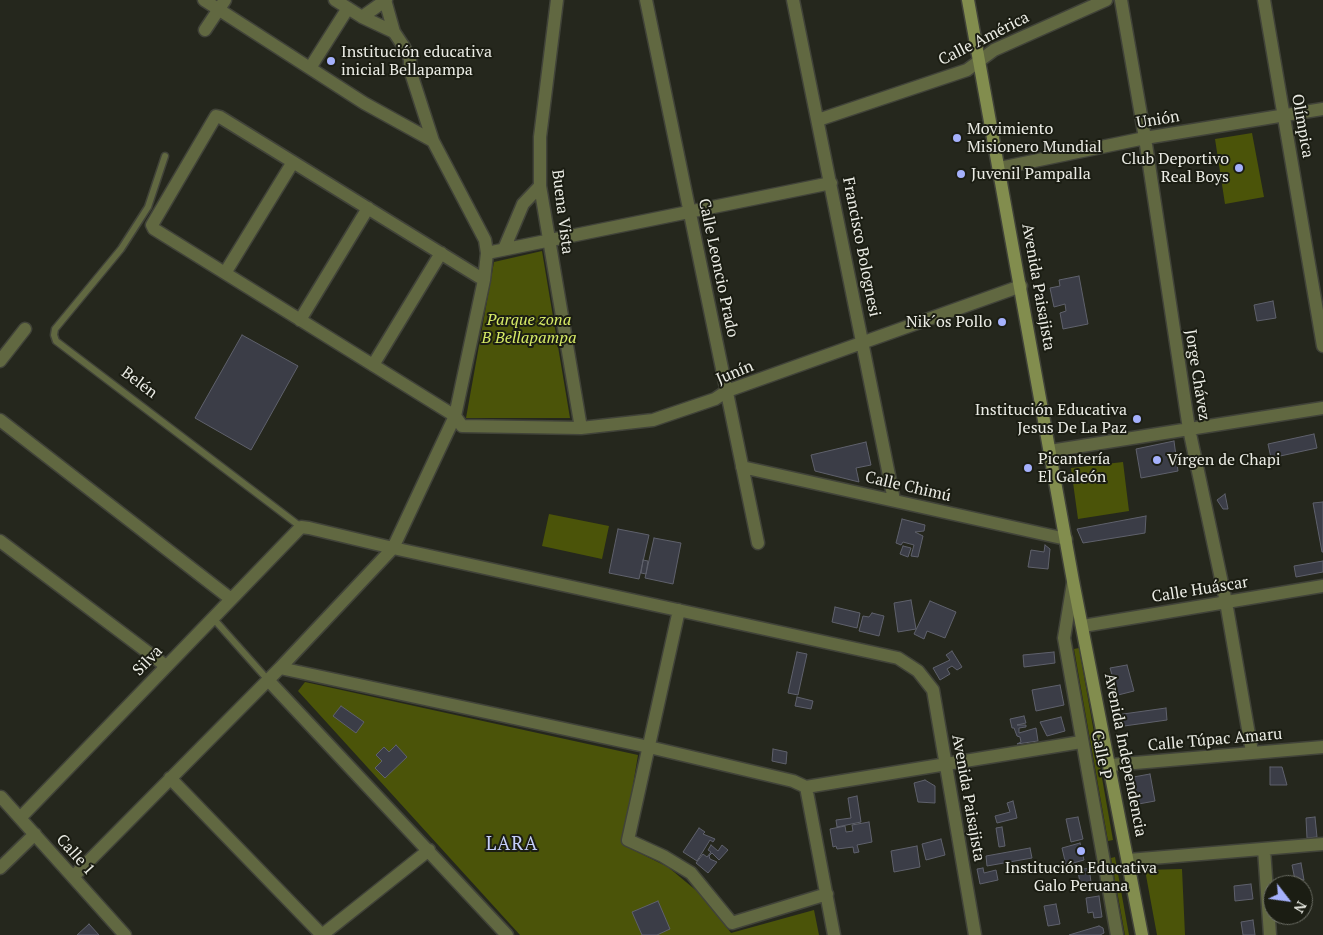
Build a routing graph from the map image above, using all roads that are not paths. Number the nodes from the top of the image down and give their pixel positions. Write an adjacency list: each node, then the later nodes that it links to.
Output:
1 (204, 0): 11 (street)
2 (335, 0): 12 (street)
3 (385, 0): 13 (street); 15 (street)
4 (557, 0): 27 (street, Buena Vista)
5 (646, 0): 29 (street, Calle Leoncio Prado)
6 (793, 0): 20 (street, Francisco Bolognesi)
7 (968, 0): 16 (main road, Avenida Paisajista)
8 (1106, 0): 16 (street, Calle América)
9 (1121, 0): 21 (street, Jorge Chávez)
10 (1264, 0): 19 (street, Olímpica)
11 (222, 5): 14 (street); 17 (street)
12 (348, 8): 13 (street); 17 (street)
13 (362, 17): 15 (street)
14 (205, 30)
15 (394, 32): 22 (street)
16 (980, 60): 20 (street, Calle América); 25 (main road, Avenida Paisajista)
17 (310, 68): 22 (street)
18 (1323, 109): 19 (street, Unión)
19 (1284, 117): 21 (street, Unión); 40 (street, Olímpica)
20 (818, 120): 26 (street, Francisco Bolognesi)
21 (1145, 138): 25 (street, Unión); 48 (street, Jorge Chávez)
22 (433, 141): 33 (street)
23 (165, 156): 52 (lane, Belén)
24 (293, 162): 28 (street); 34 (street); 34 (street)
25 (1000, 168): 36 (main road, Avenida Paisajista)
26 (831, 183): 29 (street); 39 (street, Francisco Bolognesi)
27 (540, 186): 30 (street, Buena Vista); 31 (street)
28 (368, 208): 32 (street); 37 (street)
29 (690, 211): 30 (street); 43 (street, Calle Leoncio Prado)
30 (548, 241): 31 (street); 47 (street, Buena Vista)
31 (504, 249): 33 (street)
32 (441, 253): 35 (street); 42 (street)
33 (487, 253): 35 (street)
34 (225, 273): 37 (street)
35 (484, 280): 45 (street)
36 (1021, 286): 39 (street, Junín); 49 (main road, Avenida Paisajista)
37 (300, 320): 42 (street)
38 (25, 329): 41 (street)
39 (863, 342): 43 (street, Junín); 51 (street, Francisco Bolognesi)
40 (1323, 346)
41 (0, 361)
42 (373, 365): 45 (street)
43 (727, 391): 47 (street, Junín); 50 (street, Calle Leoncio Prado)
44 (1323, 408): 48 (street)
45 (455, 416): 47 (street, Junín); 56 (street)
46 (0, 420): 59 (street)
47 (581, 428)
48 (1189, 429): 49 (street); 60 (street, Jorge Chávez)
49 (1050, 451): 53 (main road, Avenida Paisajista)
50 (742, 467): 51 (street, Calle Chimú); 55 (street, Calle Leoncio Prado)
51 (894, 500): 53 (street, Calle Chimú)
52 (301, 527): 56 (street, Belén); 59 (street, Silva)
53 (1066, 539): 57 (main road, Avenida Paisajista)
54 (0, 541): 64 (street)
55 (758, 544)
56 (392, 548): 61 (street, Belén); 65 (street)
57 (1073, 580): 63 (main road, Avenida Independencia); 68 (street, Calle P)
58 (1323, 586): 60 (street, Calle Huáscar)
59 (231, 598): 62 (street, Silva)
60 (1226, 602): 63 (street, Calle Huáscar); 71 (street, Jorge Chávez)
61 (679, 610): 66 (street, Belén); 70 (street)
62 (212, 617): 64 (street, Silva); 67 (lane)
63 (1083, 626): 73 (main road, Avenida Independencia)
64 (166, 666): 77 (street, Silva)
65 (280, 668): 67 (street); 70 (street)
66 (918, 671): 72 (street, Avenida Paisajista)
67 (268, 680): 74 (street); 81 (street)
68 (1081, 742): 72 (street); 91 (street, Calle P)
69 (1323, 746): 71 (street, Calle Túpac Amaru)
70 (649, 747): 75 (street); 85 (street)
71 (1252, 752): 73 (street, Calle Túpac Amaru)
72 (946, 764): 75 (street); 90 (street, Avenida Paisajista)
73 (1111, 765): 82 (main road, Avenida Independencia)
74 (170, 778): 84 (street); 87 (street)
75 (806, 788): 85 (street)
76 (1, 797): 77 (street, Calle 1)
77 (20, 818): 78 (street, Calle 1)
78 (35, 834): 83 (street); 84 (street, Calle 1)
79 (1323, 844): 80 (street)
80 (1264, 848): 82 (street); 93 (street)
81 (429, 850): 87 (street); 88 (street)
82 (1128, 860): 92 (main road, Avenida Independencia)
83 (0, 868)
84 (73, 876): 86 (street, Calle 1)
85 (827, 894): 89 (street)
86 (125, 935)
87 (322, 935)
88 (507, 935)
89 (834, 935)
90 (975, 935)
91 (1117, 935)
92 (1142, 935)
93 (1270, 935)

